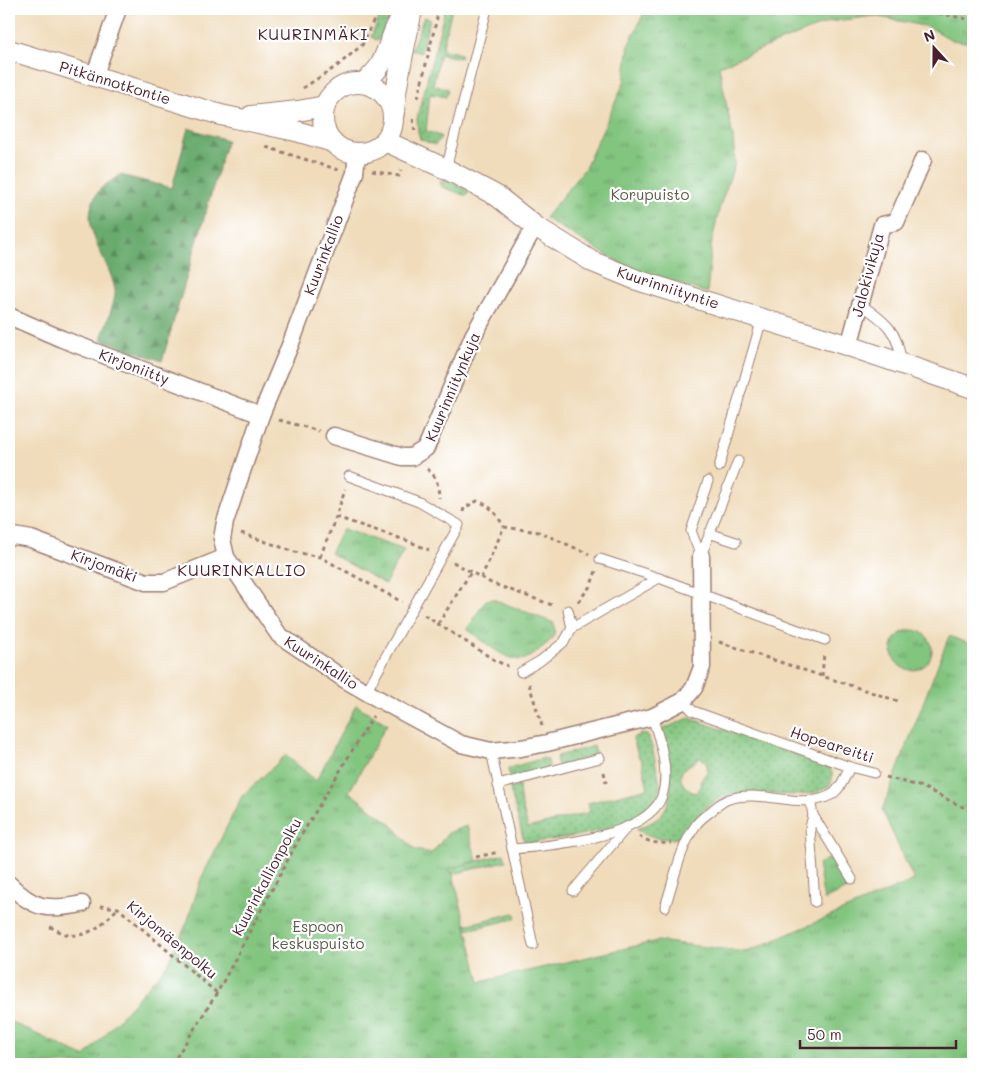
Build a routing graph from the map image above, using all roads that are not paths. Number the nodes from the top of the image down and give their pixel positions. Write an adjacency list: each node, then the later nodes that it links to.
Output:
1 (118, 9): 6 (street)
2 (405, 9): 7 (street)
3 (412, 9): 10 (street)
4 (487, 9): 15 (lane)
5 (9, 50): 6 (street, Pitkännotkontie)
6 (94, 77): 9 (street, Pitkännotkontie)
7 (363, 83): 8 (street); 10 (street)
8 (325, 106): 9 (street, Pitkännotkontie); 12 (street)
9 (221, 115): 12 (street, Pitkännotkontie)
10 (394, 115): 11 (street)
11 (385, 141): 13 (street); 15 (street, Kuurinniityntie)
12 (333, 142): 13 (street)
13 (357, 153): 23 (street, Kuurinkallio)
14 (923, 160): 17 (street, Jalokivikuja)
15 (446, 169): 16 (street, Kuurinniityntie)
16 (536, 226): 19 (street, Kuurinniityntie); 24 (street, Kuurinniitynkuja)
17 (860, 304): 20 (street, Jalokivikuja); 21 (lane)
18 (9, 316): 23 (street, Kirjoniitty)
19 (762, 319): 20 (street, Kuurinniityntie); 26 (lane)
20 (849, 346): 21 (street, Kuurinniityntie)
21 (901, 364): 22 (street, Kuurinniityntie)
22 (973, 388)
23 (261, 414): 33 (street, Kuurinkallio)
24 (334, 436)
25 (738, 461): 29 (lane)
26 (719, 467)
27 (349, 476): 41 (lane)
28 (708, 481): 32 (lane)
29 (709, 533): 31 (lane); 32 (lane)
30 (9, 538): 33 (street, Kirjomäki)
31 (736, 542)
32 (701, 556): 36 (street, Kuurinkallio)
33 (226, 557): 41 (street, Kuurinkallio)
34 (600, 559): 35 (lane)
35 (659, 578): 36 (lane); 38 (lane)
36 (701, 594): 39 (lane); 42 (street, Kuurinkallio)
37 (568, 610): 38 (lane)
38 (572, 628): 40 (lane)
39 (825, 640)
40 (521, 672)
41 (366, 692): 44 (street, Kuurinkallio)
42 (683, 701): 43 (street, Kuurinkallio); 46 (lane, Hopeareitti)
43 (652, 717): 44 (street, Kuurinkallio); 51 (lane)
44 (491, 751): 48 (lane)
45 (600, 758): 48 (lane)
46 (850, 767): 47 (lane, Hopeareitti); 49 (lane)
47 (874, 773)
48 (498, 786): 52 (lane)
49 (810, 800): 50 (lane); 58 (lane)
50 (813, 815): 53 (lane); 56 (lane)
51 (630, 830): 52 (lane); 55 (lane)
52 (512, 849): 59 (lane)
53 (852, 879)
54 (9, 884): 57 (street)
55 (573, 892)
56 (814, 902)
57 (82, 904)
58 (665, 907)
59 (533, 946)

